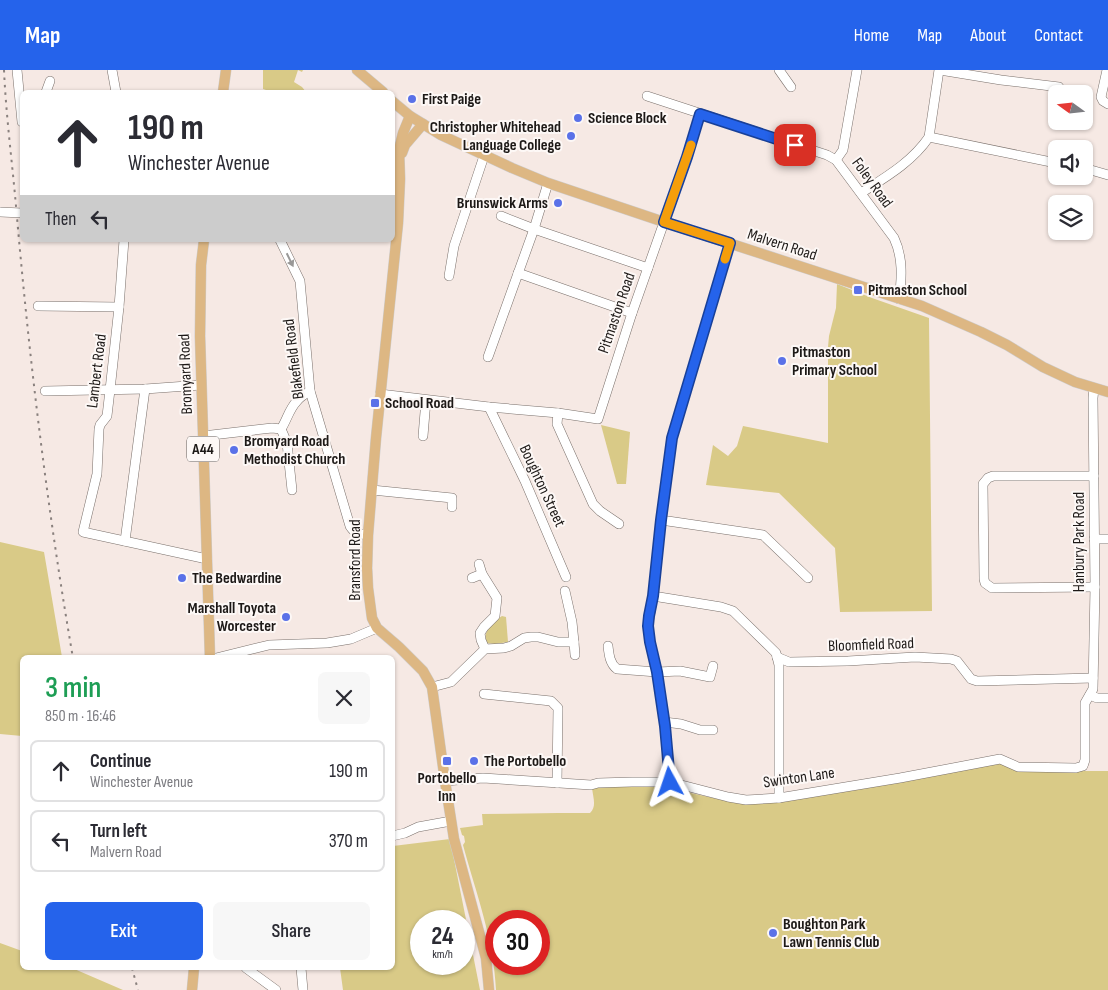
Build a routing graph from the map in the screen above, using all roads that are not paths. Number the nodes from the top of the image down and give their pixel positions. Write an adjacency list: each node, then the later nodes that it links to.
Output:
1 (17, 70): 17 (street)
2 (112, 70): 13 (street)
3 (226, 70): 14 (main road)
4 (357, 70): 15 (main road)
5 (779, 70): 11 (street)
6 (857, 70): 25 (street)
7 (940, 70): 10 (street); 23 (street)
8 (1107, 70): 19 (street)
9 (50, 81): 12 (street)
10 (1049, 85)
11 (792, 87)
12 (47, 90)
13 (116, 90)
14 (223, 90)
15 (381, 90)
16 (647, 96): 20 (street, Foley Road)
17 (20, 101)
18 (395, 104): 21 (main road, Malvern Road)
19 (1108, 104)
20 (700, 114): 25 (street, Foley Road); 35 (street, Pitmaston Road)
21 (410, 116): 22 (main road, Malvern Road); 27 (main road, Bransford Road)
22 (423, 124): 24 (main road, Malvern Road); 27 (main road, Bransford Road)
23 (928, 137): 26 (street); 31 (street)
24 (484, 156): 30 (main road, Malvern Road); 45 (street)
25 (836, 160): 31 (street, Foley Road)
26 (1048, 160)
27 (400, 161): 36 (main road, Bransford Road)
28 (1093, 171): 29 (street)
29 (1108, 175)
30 (548, 183): 35 (main road, Malvern Road); 37 (street)
31 (862, 192): 46 (street, Foley Road)
32 (0, 212): 33 (street, bridge)
33 (20, 213)
34 (501, 216): 37 (street)
35 (664, 222): 42 (main road, Malvern Road); 43 (street, Pitmaston Road)
36 (395, 223)
37 (534, 229): 43 (street); 44 (street)
38 (124, 242): 48 (street, Lambert Road)
39 (204, 242): 51 (main road, Bromyard Road / A44)
40 (281, 242): 56 (street, Blakefield Road, one-way to 56)
41 (393, 242): 58 (main road, Bransford Road)
42 (730, 243): 46 (main road, Malvern Road); 69 (street)
43 (648, 268): 49 (street, Pitmaston Road)
44 (518, 274): 49 (street); 50 (street)
45 (449, 276)
46 (899, 299): 52 (main road, Malvern Road)
47 (38, 306): 48 (street)
48 (119, 307): 54 (street, Lambert Road)
49 (632, 313): 61 (street, Pitmaston Road)
50 (488, 357)
51 (201, 385): 53 (street); 63 (main road, Bromyard Road / A44)
52 (1094, 388): 57 (main road, Malvern Road); 65 (street, Hanbury Park Road)
53 (145, 389): 54 (street); 74 (street)
54 (110, 390): 55 (street); 74 (street, Lambert Road)
55 (45, 391)
56 (310, 391): 62 (street); 71 (street, Blakefield Road)
57 (1108, 392)
58 (380, 394): 59 (street); 67 (main road, Bransford Road)
59 (426, 400): 60 (street); 64 (street)
60 (489, 408): 61 (street); 79 (street, Boughton Street)
61 (558, 414): 70 (street)
62 (281, 430): 63 (street); 66 (street)
63 (203, 436): 75 (main road, Bromyard Road / A44)
64 (423, 436)
65 (1094, 476): 73 (street, Hanbury Park Road); 81 (street)
66 (292, 490)
67 (372, 490): 68 (street); 71 (main road, Bransford Road)
68 (452, 507)
69 (661, 520): 80 (street); 82 (street)
70 (619, 524)
71 (368, 535): 84 (main road, Bransford Road)
72 (1108, 539): 73 (street)
73 (1094, 540): 81 (street, Hanbury Park Road)
74 (125, 542): 75 (street)
75 (207, 559): 88 (main road, Bromyard Road / A44)
76 (479, 564): 77 (street)
77 (482, 574): 78 (street); 87 (street)
78 (472, 578)
79 (566, 578)
80 (808, 578)
81 (1095, 587): 94 (street, Hanbury Park Road)
82 (653, 596): 91 (street); 93 (street)
83 (558, 602): 85 (street)
84 (377, 628): 89 (street); 95 (main road)
85 (574, 642): 87 (street); 90 (street)
86 (608, 646): 93 (street)
87 (485, 649): 95 (street)
88 (210, 655)
89 (228, 655)
90 (575, 655)
91 (778, 657): 94 (street, Bloomfield Road); 104 (street)
92 (713, 666): 93 (street)
93 (657, 672): 99 (street)
94 (1093, 678): 97 (street, Hanbury Park Road)
95 (432, 687): 101 (main road)
96 (484, 694): 103 (street)
97 (1090, 694): 98 (street); 104 (street, Swinton Lane)
98 (1108, 698)
99 (664, 722): 100 (street); 102 (street)
100 (713, 730)
101 (445, 781): 103 (street, Swinton Lane); 105 (main road)
102 (670, 782): 103 (street, Swinton Lane); 104 (street, Swinton Lane)
103 (556, 783)
104 (779, 798)
105 (451, 821): 106 (street); 113 (main road)
106 (395, 835)
107 (194, 970): 110 (main road)
108 (249, 970): 111 (street)
109 (301, 970): 112 (street)
110 (192, 990)
111 (276, 990)
112 (303, 990)
113 (489, 990)

